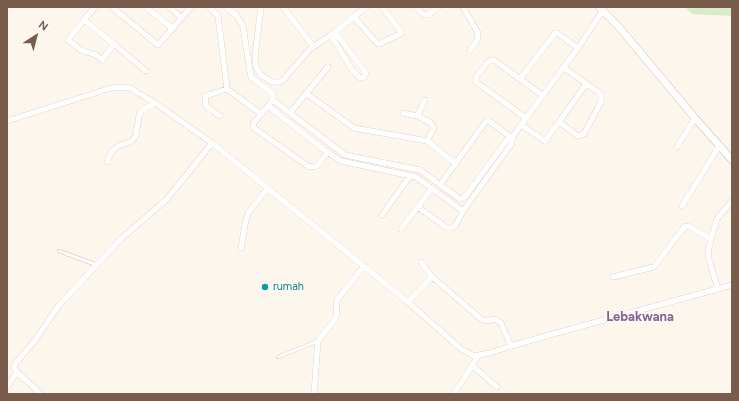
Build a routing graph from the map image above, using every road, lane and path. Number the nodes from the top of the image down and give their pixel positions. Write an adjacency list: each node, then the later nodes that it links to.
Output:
1 (95, 7): 19 (street)
2 (112, 7): 20 (street)
3 (146, 7): 20 (street)
4 (169, 7): 18 (street)
5 (191, 7): 18 (street)
6 (209, 7): 16 (street)
7 (226, 7): 16 (street); 36 (street)
8 (261, 7): 23 (street)
9 (283, 7): 23 (street)
10 (366, 7): 17 (street)
11 (382, 7): 17 (street)
12 (416, 7): 13 (street)
13 (438, 7)
14 (463, 7): 25 (street)
15 (601, 9): 24 (street); 46 (street)
16 (218, 16): 33 (street)
17 (354, 17): 21 (street)
18 (182, 18): 20 (street)
19 (84, 20): 22 (street); 22 (street)
20 (173, 28)
21 (333, 34): 23 (street); 26 (street); 27 (street)
22 (114, 44): 30 (street)
23 (313, 46)
24 (578, 48): 29 (street); 31 (street)
25 (470, 50)
26 (353, 56): 27 (street); 27 (street)
27 (346, 61)
28 (328, 67): 34 (street)
29 (563, 67): 32 (street); 35 (street)
30 (146, 71)
31 (520, 79): 35 (street); 45 (street)
32 (586, 84): 48 (street); 48 (street)
33 (227, 90): 42 (street); 43 (street)
34 (307, 94): 40 (street); 51 (street)
35 (542, 96): 45 (street)
36 (273, 100): 39 (street); 40 (street)
37 (425, 100): 44 (street)
38 (155, 103): 47 (street); 53 (street); 58 (street)
39 (268, 106): 42 (street); 56 (street)
40 (290, 113): 52 (street)
41 (403, 113): 44 (street)
42 (261, 114): 56 (street)
43 (220, 116)
44 (417, 116): 51 (street)
45 (526, 118): 49 (street)
46 (695, 118): 54 (street); 55 (street)
47 (7, 121)
48 (559, 122): 49 (street)
49 (521, 125): 50 (street)
50 (512, 138): 59 (street); 63 (street); 69 (street)
51 (427, 141): 59 (street)
52 (328, 142): 56 (street); 60 (street)
53 (212, 143): 65 (street); 76 (street)
54 (720, 145): 57 (street); 67 (street)
55 (677, 147)
56 (325, 151): 61 (street)
57 (732, 160)
58 (107, 162)
59 (456, 164): 63 (street)
60 (426, 175): 62 (street); 63 (street)
61 (410, 176): 62 (street); 70 (street)
62 (422, 180): 64 (street)
63 (440, 185)
64 (432, 188): 68 (street); 69 (street)
65 (267, 189): 73 (street); 77 (street)
66 (732, 201): 72 (street)
67 (682, 206)
68 (418, 207): 69 (street); 71 (street)
69 (464, 211)
70 (382, 215)
71 (401, 229)
72 (711, 239): 79 (street); 81 (street)
73 (241, 248)
74 (59, 251): 76 (lane)
75 (422, 262): 78 (street)
76 (96, 264): 89 (street)
77 (364, 266): 82 (street); 83 (street)
78 (432, 277): 82 (street); 84 (street)
79 (613, 277)
80 (732, 285): 81 (street)
81 (718, 289): 84 (street)
82 (408, 302): 85 (street)
83 (318, 341): 86 (lane); 93 (street)
84 (511, 346): 85 (street)
85 (478, 356): 87 (street)
86 (278, 357)
87 (472, 366): 91 (street); 94 (street)
88 (7, 368): 89 (street)
89 (16, 370): 90 (street); 92 (street)
90 (7, 387)
91 (497, 387)
92 (41, 394)
93 (314, 394)
94 (454, 394)

